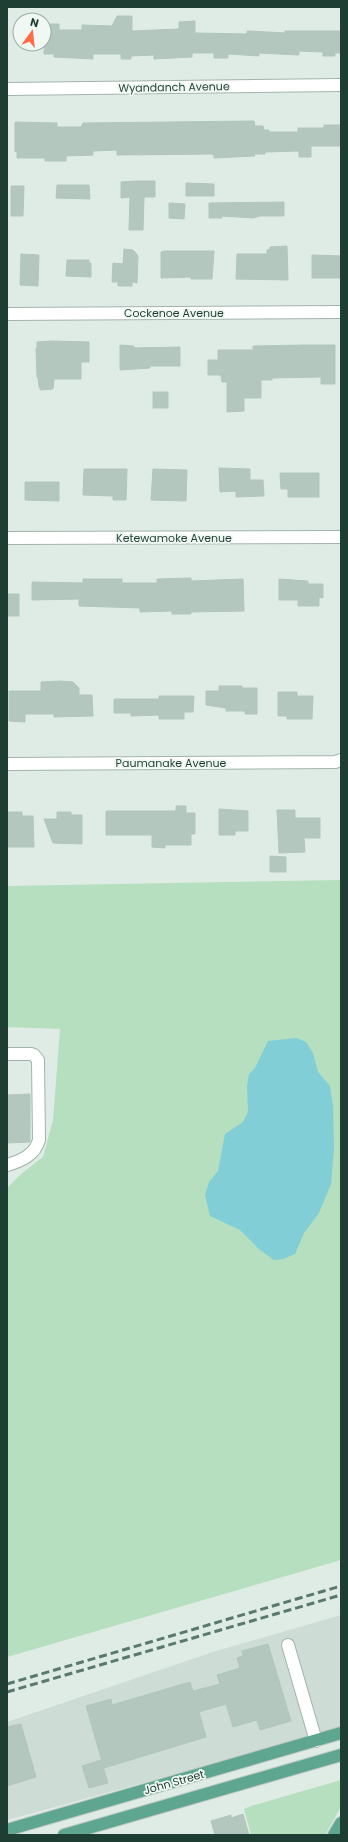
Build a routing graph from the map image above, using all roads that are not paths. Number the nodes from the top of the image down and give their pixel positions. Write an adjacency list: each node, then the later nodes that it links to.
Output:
1 (341, 85): 2 (street, Wyandanch Avenue)
2 (7, 89)
3 (341, 312): 4 (street, Cockenoe Avenue)
4 (7, 314)
5 (341, 537): 6 (street, Ketewamoke Avenue)
6 (7, 538)
7 (338, 761): 8 (street, Paumanake Avenue)
8 (7, 764)
9 (7, 1054): 10 (street)
10 (7, 1164)
11 (288, 1645): 13 (street)
12 (341, 1733): 13 (main road, John Street)
13 (316, 1740): 16 (main road, John Street)
14 (341, 1755): 15 (main road, John Street)
15 (104, 1824): 17 (main road, John Street); 18 (main road)
16 (7, 1830)
17 (64, 1835)
18 (78, 1835)

